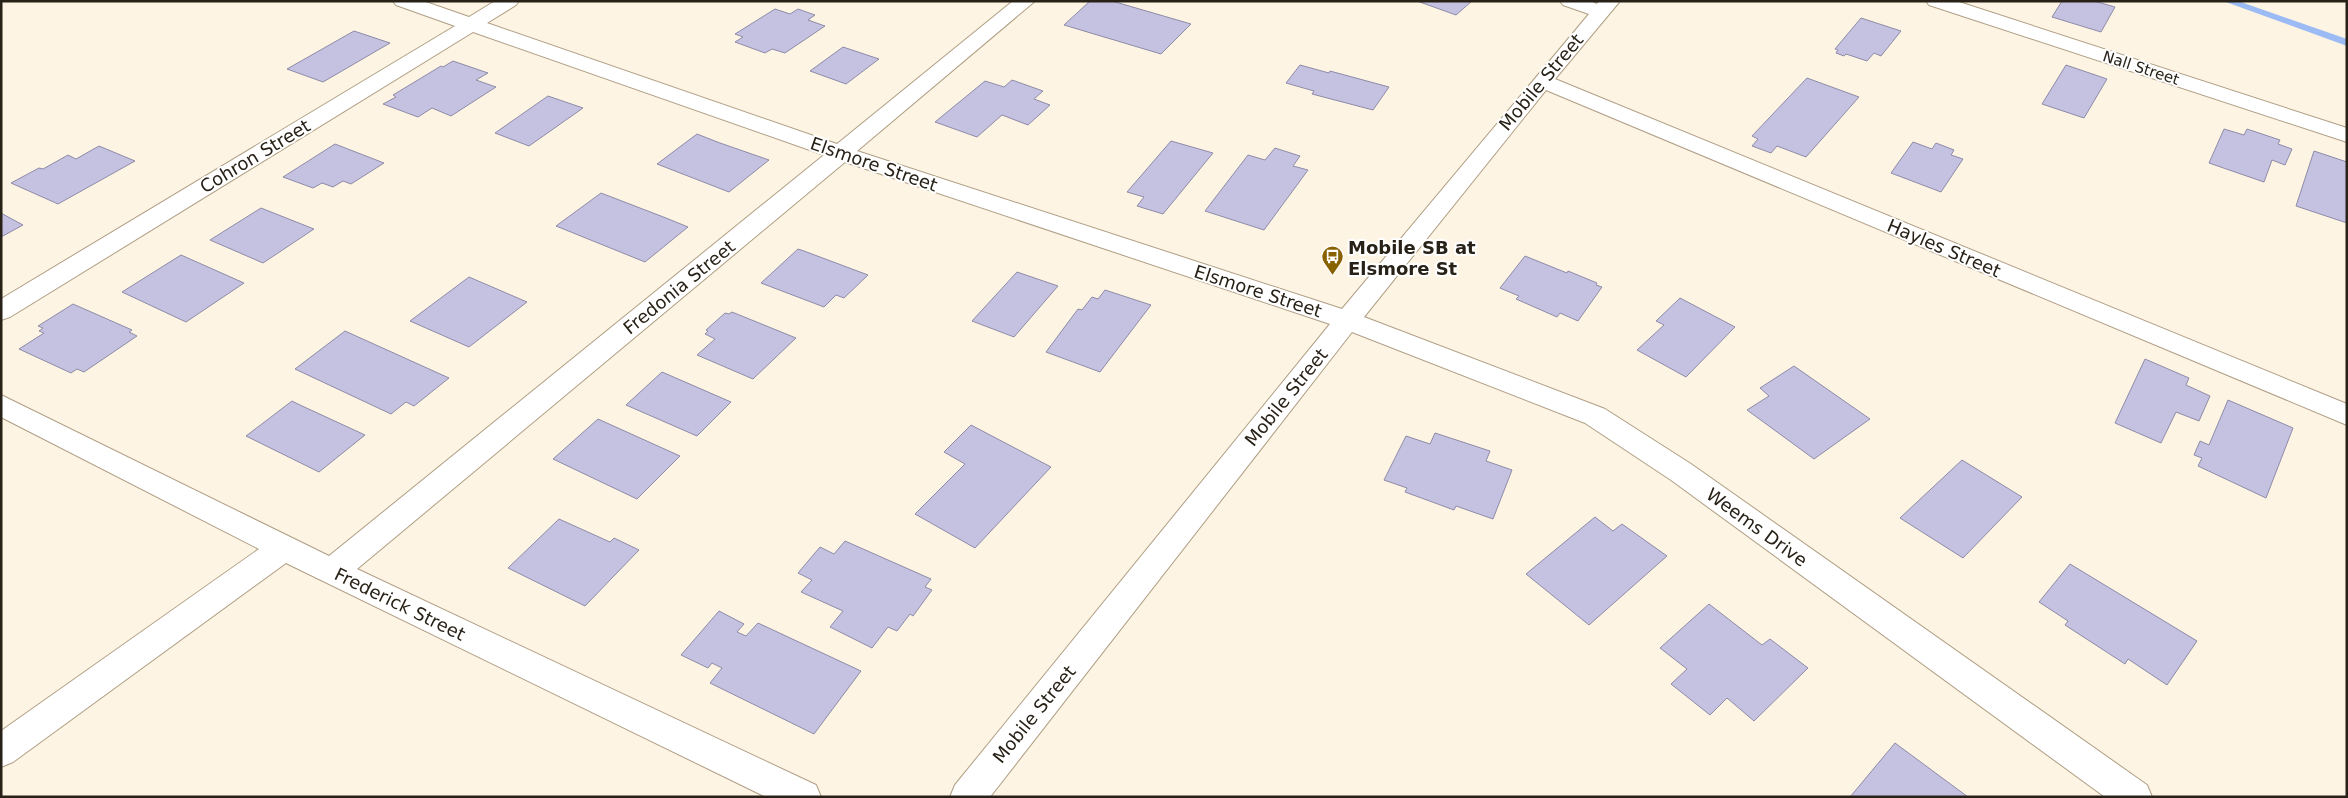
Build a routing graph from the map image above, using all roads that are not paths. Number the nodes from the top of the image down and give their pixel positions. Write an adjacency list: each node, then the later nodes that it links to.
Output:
1 (403, 1): 7 (street, Elsmore Street)
2 (509, 1): 7 (street, Cohron Street)
3 (1025, 1): 10 (street, Fredonia Street)
4 (1570, 1): 6 (street)
5 (1936, 1): 9 (street, Nall Street)
6 (1605, 6): 8 (street, Mobile Street)
7 (471, 25): 10 (street, Elsmore Street); 11 (street, Cohron Street)
8 (1542, 81): 12 (street, Mobile Street); 14 (street, Hayles Street)
9 (2347, 135)
10 (841, 153): 12 (street, Elsmore Street); 16 (street, Fredonia Street)
11 (1, 312)
12 (1347, 320): 19 (street, Mobile Street); 20 (street, Weems Drive)
13 (1, 405): 15 (street, Frederick Street)
14 (2347, 415)
15 (284, 548): 16 (street, Frederick Street); 17 (street)
16 (332, 572): 18 (street, Frederick Street)
17 (1, 751)
18 (803, 797)
19 (968, 797)
20 (2134, 797)

